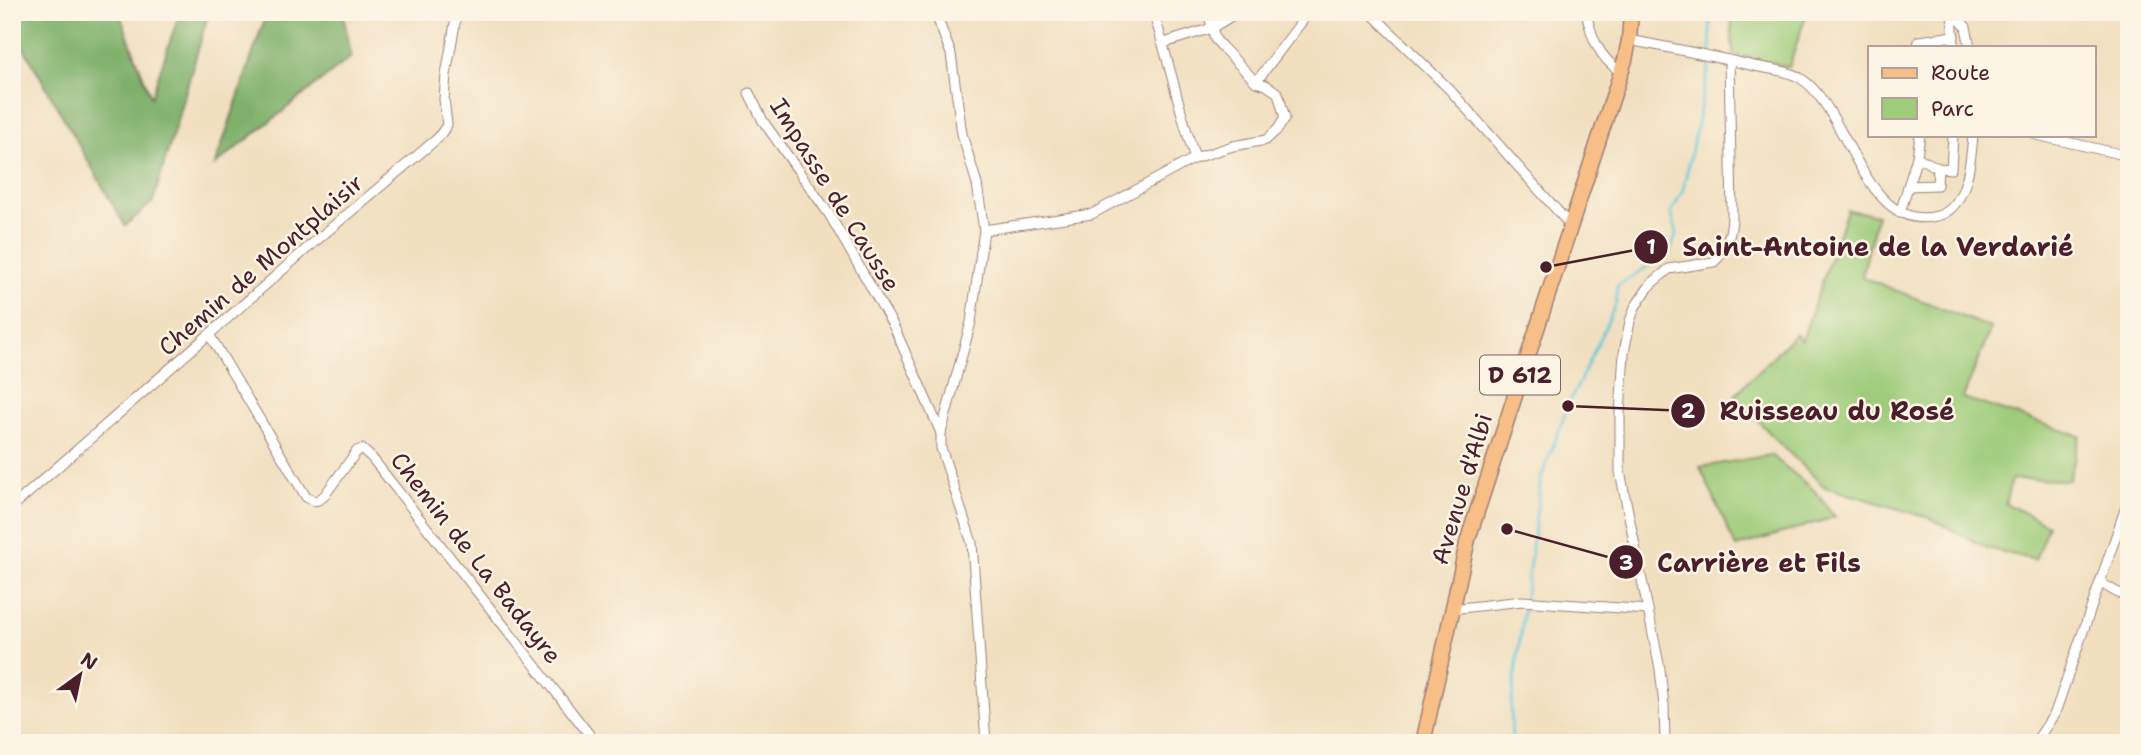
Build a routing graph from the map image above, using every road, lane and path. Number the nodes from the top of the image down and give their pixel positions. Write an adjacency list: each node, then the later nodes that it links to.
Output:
1 (457, 12): 34 (street, Chemin de Montplaisir)
2 (935, 12): 33 (street)
3 (1153, 12): 14 (street)
4 (1208, 12): 11 (street)
5 (1238, 12): 11 (street)
6 (1309, 12): 20 (street)
7 (1370, 12): 32 (street)
8 (1586, 12): 19 (street)
9 (1631, 12): 13 (main road, Avenue d'Albi / D 612)
10 (1953, 12): 12 (street); 17 (street)
11 (1212, 28): 14 (street); 20 (street)
12 (1954, 36): 15 (street); 16 (street)
13 (1629, 40): 18 (street); 19 (main road, Avenue d'Albi / D 612)
14 (1164, 43): 28 (street)
15 (1918, 46)
16 (1954, 46)
17 (1970, 46)
18 (1729, 60): 31 (street); 41 (street)
19 (1620, 71): 32 (main road, Avenue d'Albi / D 612)
20 (1256, 82): 28 (street)
21 (749, 93): 35 (street, Impasse de Causse)
22 (1920, 136): 27 (street)
23 (1953, 136): 29 (street)
24 (1973, 136): 31 (street)
25 (2040, 136): 26 (street)
26 (2129, 156)
27 (1917, 157): 29 (street); 30 (street)
28 (1195, 158): 33 (street)
29 (1938, 168): 30 (street)
30 (1908, 186): 31 (street)
31 (1900, 212)
32 (1571, 226): 40 (main road, Avenue d'Albi / D 612)
33 (984, 230): 35 (street)
34 (209, 334): 37 (street, Chemin de Montplaisir); 42 (street, Chemin de La Badayre)
35 (941, 433): 43 (street)
36 (2129, 498): 38 (street)
37 (12, 507)
38 (2101, 583): 39 (street); 46 (street)
39 (2129, 595)
40 (1452, 609): 41 (street); 44 (main road, Avenue d'Albi / D 612)
41 (1648, 610): 45 (street)
42 (596, 743)
43 (986, 743)
44 (1423, 743)
45 (1665, 743)
46 (2035, 743)

